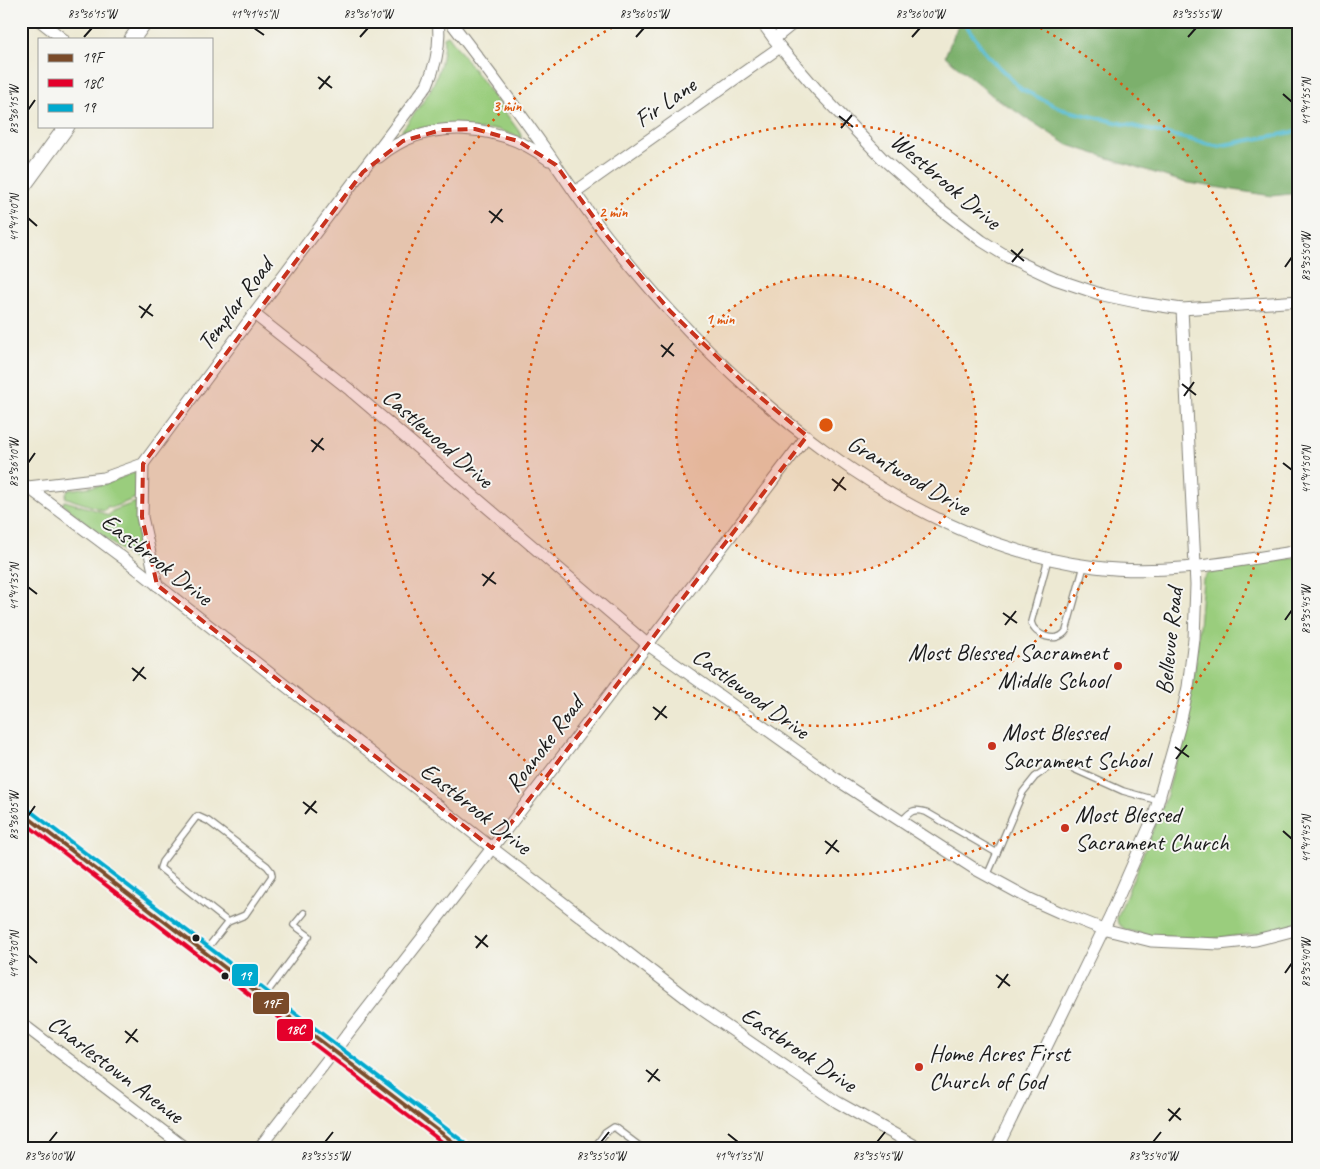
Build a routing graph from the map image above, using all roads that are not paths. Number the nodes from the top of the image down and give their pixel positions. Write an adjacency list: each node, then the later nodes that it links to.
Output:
1 (40, 21): 7 (street)
2 (145, 21): 8 (street)
3 (438, 21): 12 (street, Templar Road)
4 (450, 21): 11 (street, Grantwood Drive)
5 (761, 21): 9 (street, Westbrook Drive)
6 (796, 21): 9 (street, Fir Lane)
7 (62, 38)
8 (133, 38)
9 (777, 43): 14 (street, Fir Lane); 16 (street, Westbrook Drive)
10 (66, 128): 13 (street)
11 (556, 165): 12 (street, Templar Road); 14 (street, Grantwood Drive)
12 (363, 172): 17 (street, Templar Road)
13 (21, 189)
14 (575, 192): 18 (street, Grantwood Drive)
15 (1299, 301): 16 (street, Westbrook Drive)
16 (1182, 309): 24 (street, Bellevue Road)
17 (254, 314): 19 (street, Templar Road); 26 (street, Castlewood Drive)
18 (807, 436): 22 (street, Grantwood Drive); 26 (street, Roanoke Road)
19 (143, 464): 20 (street); 25 (street)
20 (25, 484): 25 (street, Eastbrook Drive)
21 (1299, 551): 24 (street, Grantwood Drive)
22 (1048, 559): 23 (street, Grantwood Drive); 23 (lane)
23 (1084, 566): 24 (street, Grantwood Drive)
24 (1196, 568): 27 (street, Bellevue Road)
25 (157, 585): 30 (street, Eastbrook Drive)
26 (647, 644): 29 (street, Castlewood Drive); 30 (street, Roanoke Road)
27 (1159, 801): 31 (lane); 35 (street, Bellevue Road)
28 (23, 818): 37 (main road)
29 (901, 822): 31 (lane); 32 (street, Castlewood Drive)
30 (492, 848): 40 (street, Roanoke Road); 46 (street, Eastbrook Drive)
31 (997, 853): 32 (lane)
32 (987, 876): 35 (street, Castlewood Drive)
33 (304, 912): 38 (lane)
34 (228, 922): 34 (lane); 37 (lane)
35 (1103, 929): 36 (street, Castlewood Drive); 47 (street, Bellevue Road)
36 (1299, 929)
37 (205, 952): 38 (main road)
38 (264, 997): 40 (main road)
39 (21, 1023): 41 (street, Charlestown Avenue)
40 (335, 1051): 42 (street, Roanoke Road); 43 (main road)
41 (185, 1148)
42 (259, 1148)
43 (461, 1148)
44 (594, 1148): 45 (lane)
45 (642, 1148)
46 (919, 1148)
47 (997, 1148)

